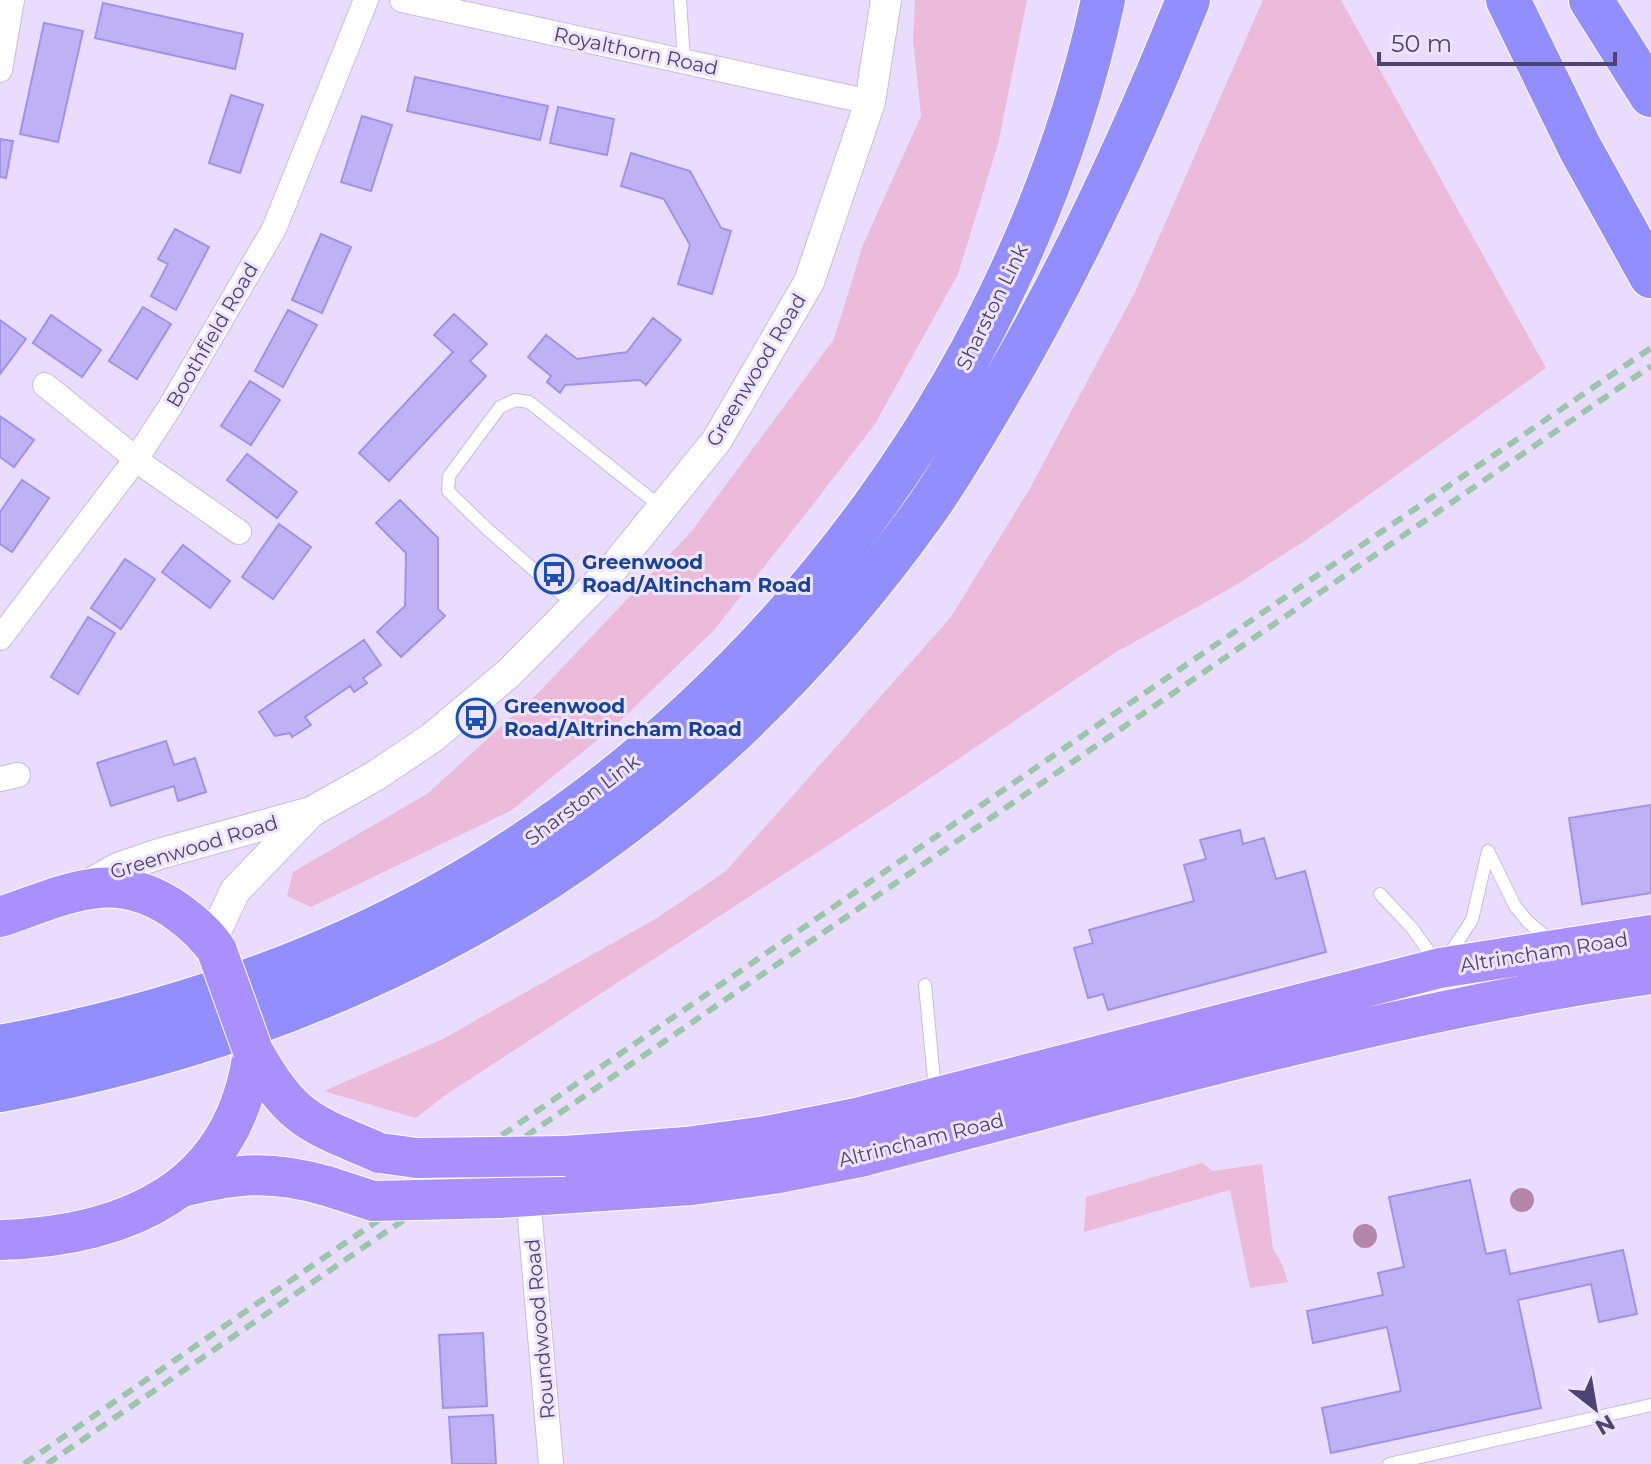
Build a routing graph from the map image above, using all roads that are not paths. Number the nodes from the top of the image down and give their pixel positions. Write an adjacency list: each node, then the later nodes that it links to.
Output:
1 (12, 0): 11 (street)
2 (366, 0): 16 (street, Boothfield Road)
3 (402, 0): 10 (street, Royalthorn Road)
4 (680, 0): 10 (lane)
5 (886, 0): 13 (street, Greenwood Road)
6 (1103, 0): 31 (highway, Sharston Link)
7 (1188, 0): 33 (highway)
8 (1508, 0): 14 (highway)
9 (1591, 0): 12 (highway)
10 (684, 61): 13 (street, Royalthorn Road)
11 (0, 70)
12 (1651, 95)
13 (870, 102): 17 (street, Greenwood Road)
14 (1651, 276)
15 (45, 385): 16 (street)
16 (136, 459): 18 (street); 20 (street, Boothfield Road)
17 (662, 508): 19 (street, Greenwood Road); 19 (lane)
18 (239, 532)
19 (577, 607): 21 (street, Greenwood Road)
20 (0, 638)
21 (311, 812): 22 (street, Greenwood Road); 26 (street, Greenwood Road)
22 (80, 890): 24 (highway); 26 (highway)
23 (1380, 894): 28 (lane)
24 (0, 917)
25 (1651, 935): 27 (highway, Altrincham Road)
26 (214, 947): 32 (highway, Altrincham Road, bridge)
27 (1559, 949): 28 (highway, Altrincham Road); 28 (lane)
28 (1440, 968): 34 (highway, Altrincham Road)
29 (1651, 974): 36 (highway, Altrincham Road)
30 (925, 985): 34 (lane)
31 (0, 1047)
32 (253, 1051): 34 (highway, Altrincham Road, bridge); 35 (highway)
33 (0, 1090)
34 (936, 1098)
35 (182, 1187): 36 (highway, Altrincham Road, bridge); 37 (highway)
36 (514, 1196): 39 (street, Roundwood Road)
37 (0, 1240)
38 (1651, 1405): 40 (lane)
39 (551, 1464)
40 (1389, 1464)

